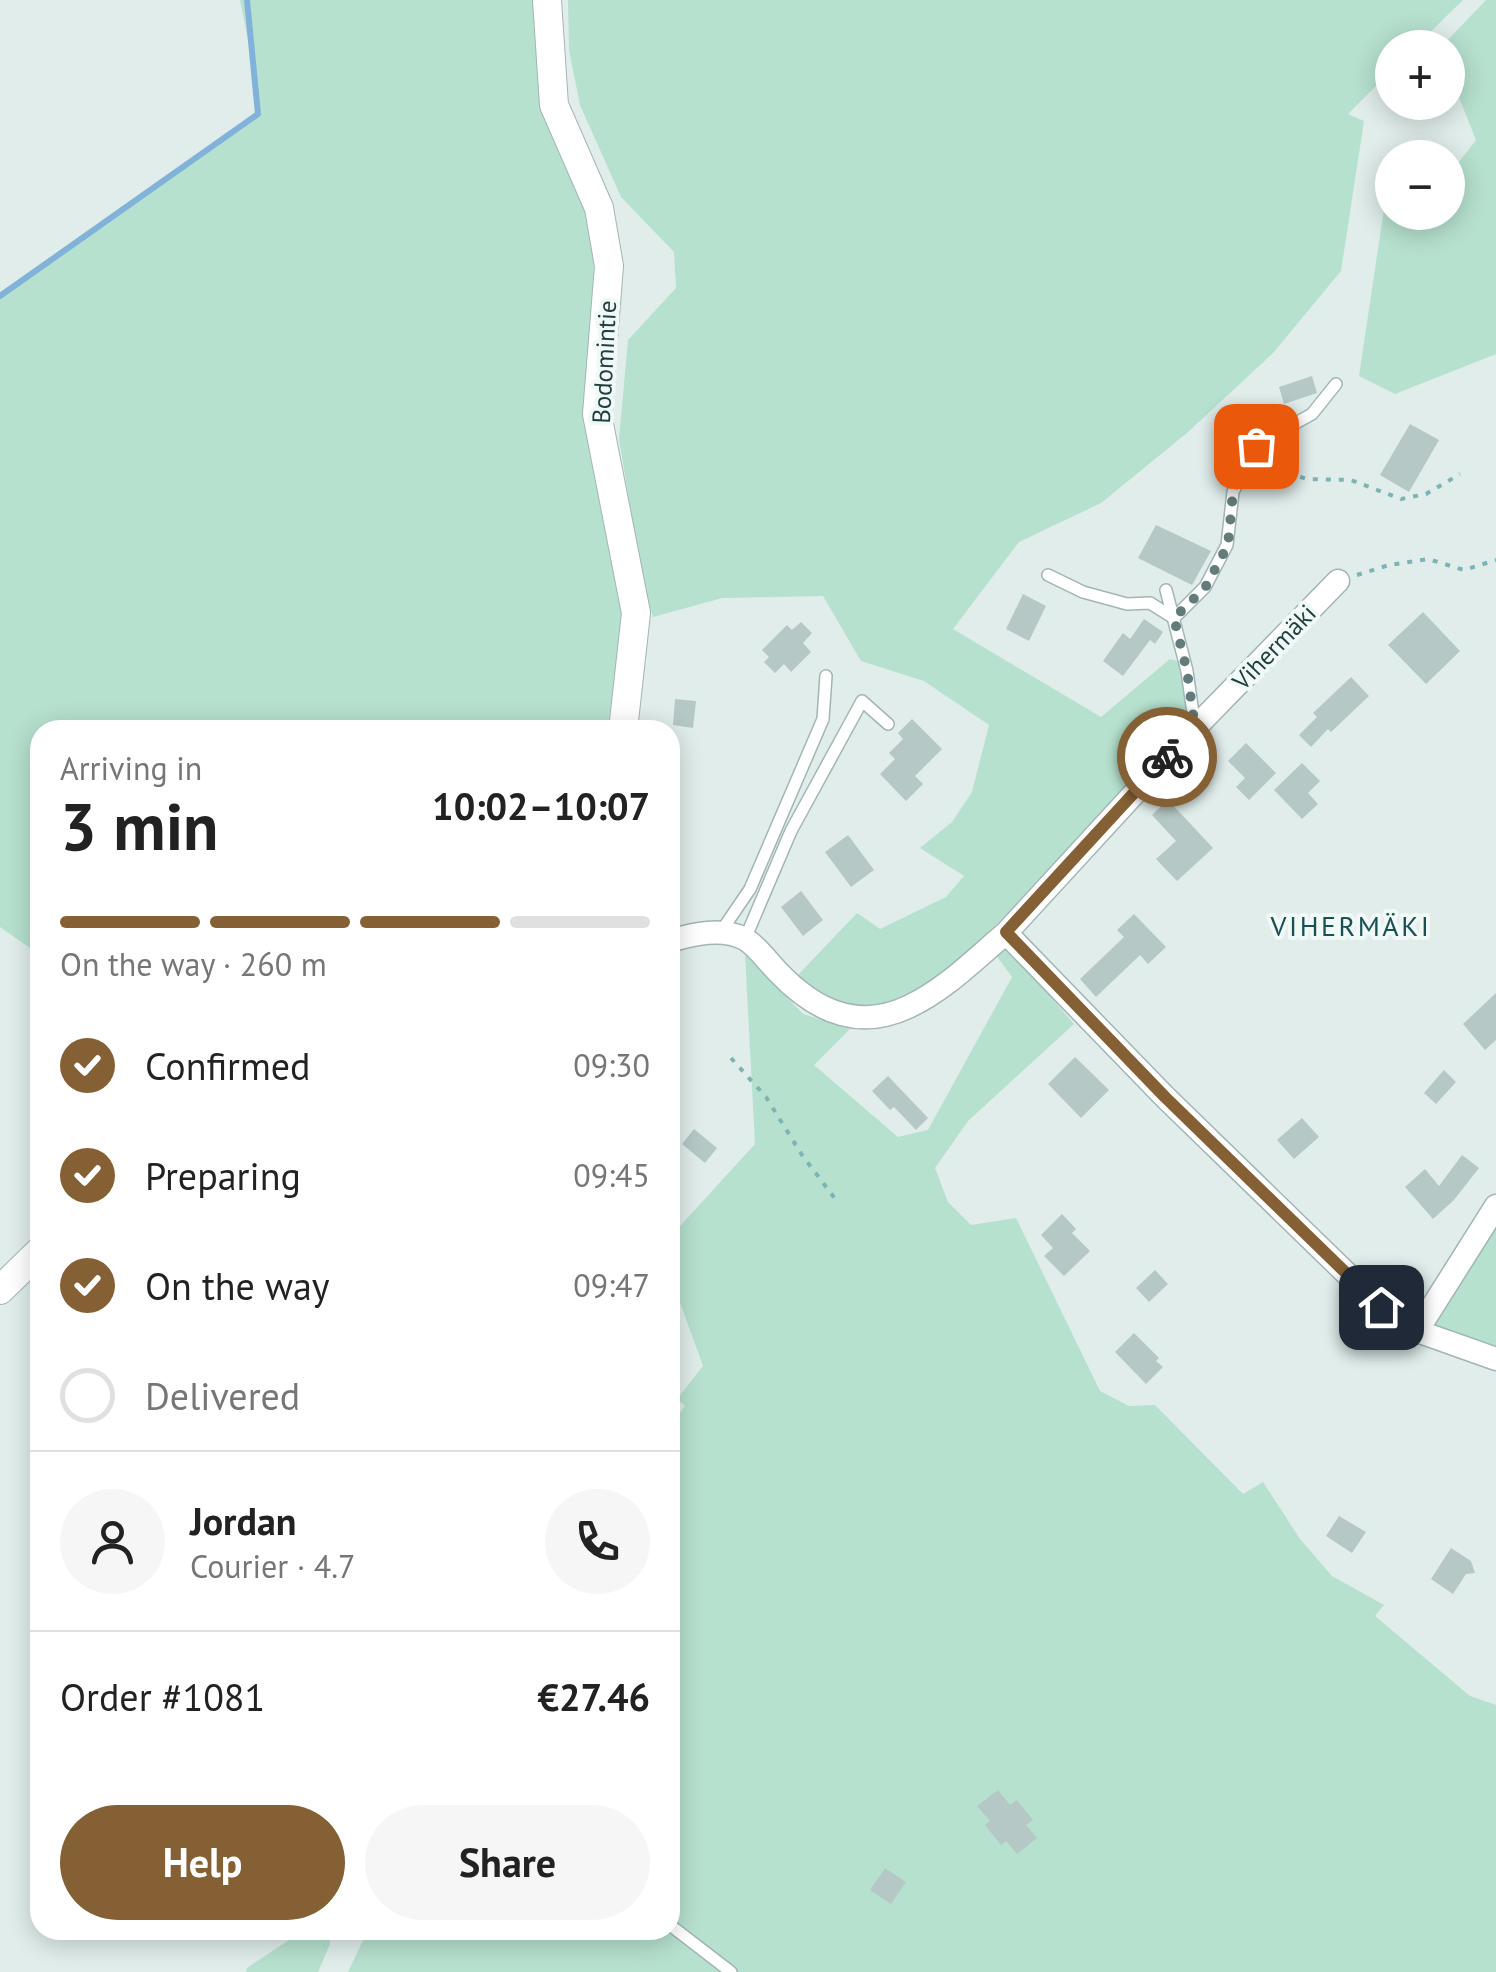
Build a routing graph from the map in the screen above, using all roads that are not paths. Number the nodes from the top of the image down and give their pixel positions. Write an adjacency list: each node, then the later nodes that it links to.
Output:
1 (547, 0): 8 (street, Bodomintie)
2 (1336, 384): 6 (lane)
3 (1048, 575): 6 (lane)
4 (1338, 581): 10 (street, Vihermäki)
5 (1166, 590): 6 (lane)
6 (1174, 618): 10 (lane)
7 (826, 676): 12 (lane)
8 (624, 720)
9 (888, 724): 14 (lane)
10 (1195, 728): 11 (street, Vihermäki)
11 (1006, 932): 14 (street, Vihermäki); 18 (street)
12 (720, 934): 13 (street); 14 (street)
13 (680, 938)
14 (745, 939)
15 (1496, 1206): 18 (street)
16 (30, 1261): 17 (street)
17 (0, 1290)
18 (1418, 1331): 19 (street)
19 (1496, 1359)
20 (680, 1933): 21 (lane)
21 (731, 1972)

